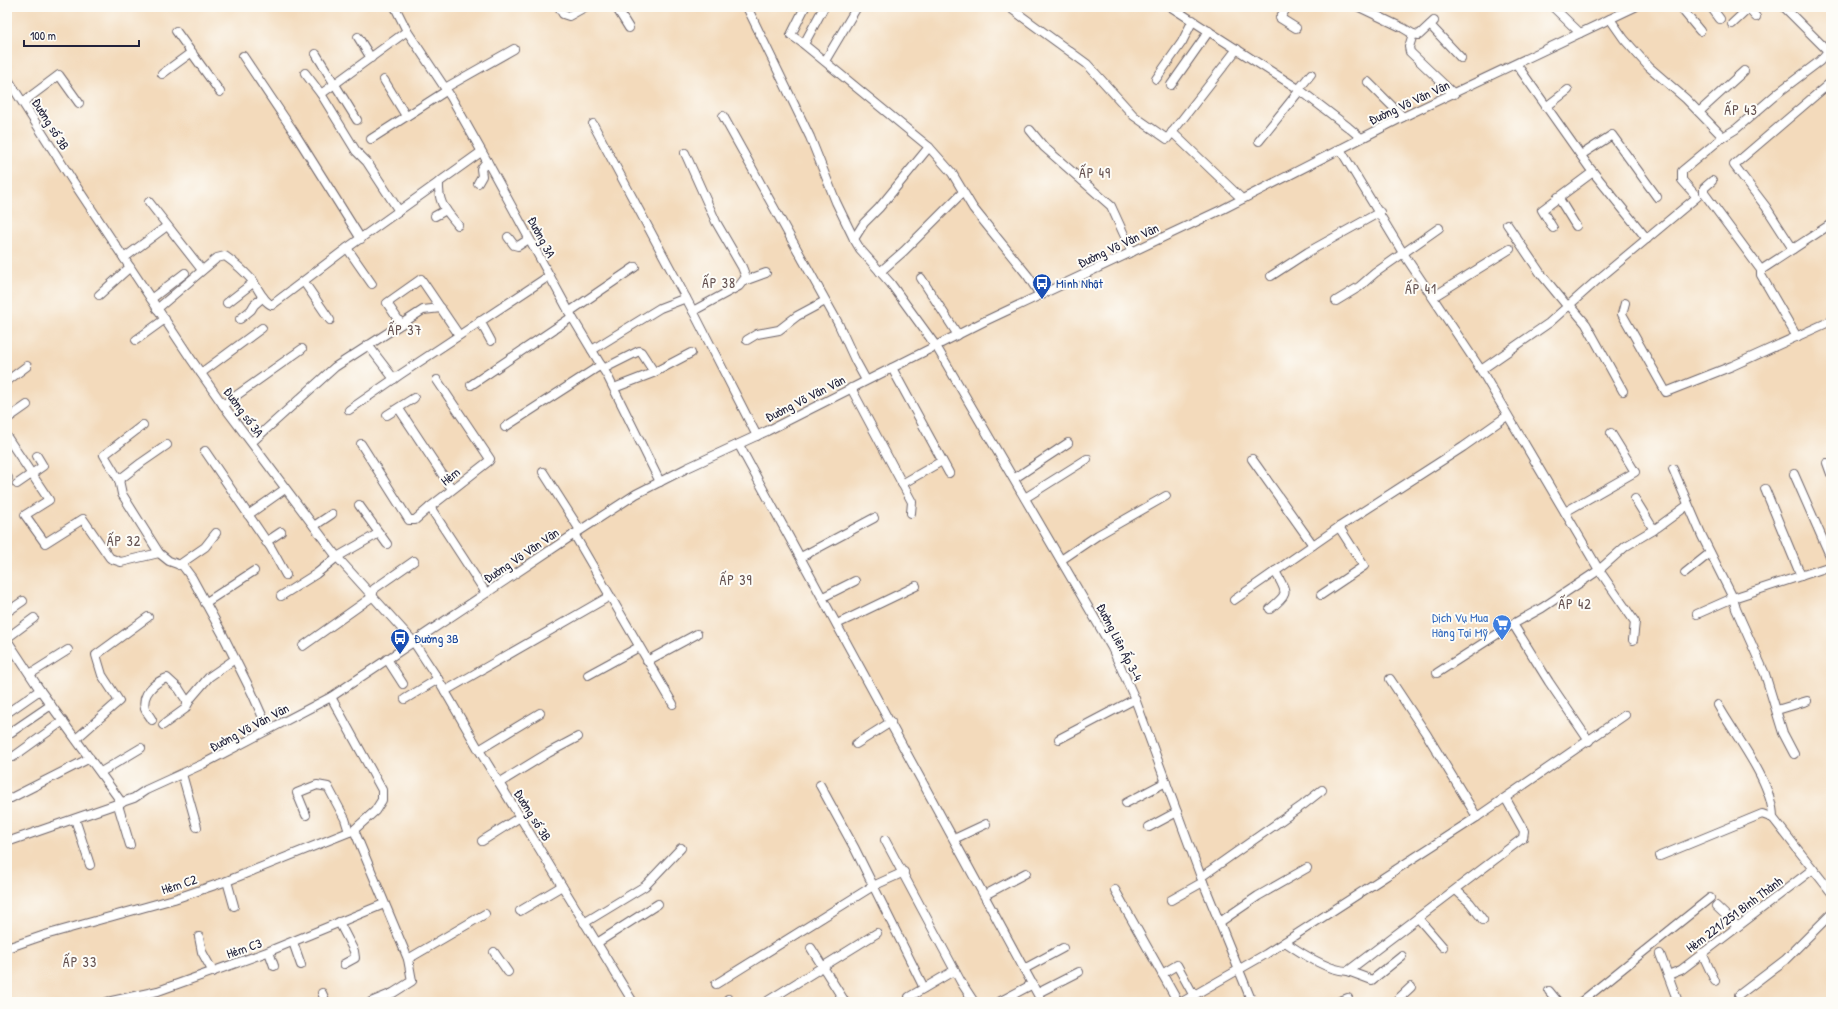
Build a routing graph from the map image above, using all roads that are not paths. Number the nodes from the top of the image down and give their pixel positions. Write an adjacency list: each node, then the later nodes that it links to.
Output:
1 (395, 7): 27 (street, Đường 3A)
2 (559, 7): 3 (street)
3 (585, 7)
4 (616, 7): 24 (street)
5 (747, 7): 106 (street, Đường Liên Ấp 3-4)
6 (806, 7): 33 (street)
7 (824, 7): 33 (street)
8 (857, 7): 42 (street)
9 (1009, 7): 71 (street)
10 (1171, 7): 22 (street)
11 (1287, 7): 25 (street)
12 (1359, 7): 31 (street)
13 (1553, 7): 30 (street)
14 (1635, 7): 20 (street, Đường Võ Văn Vân)
15 (1680, 7): 29 (street)
16 (1711, 7): 21 (street)
17 (1784, 7): 37 (street)
18 (1748, 8): 19 (street); 23 (street)
19 (1756, 17)
20 (1610, 19): 30 (street, Đường Võ Văn Vân); 64 (street)
21 (1720, 19)
22 (1193, 20): 28 (street); 48 (street)
23 (1732, 24)
24 (629, 28)
25 (1296, 28)
26 (176, 31): 36 (street)
27 (407, 31): 40 (street); 55 (street, Đường 3A)
28 (1210, 31): 35 (street); 54 (street)
29 (1700, 31)
30 (1580, 33): 43 (street, Đường Võ Văn Vân)
31 (1413, 34): 41 (street); 60 (street)
32 (358, 37): 40 (street)
33 (804, 44): 42 (street)
34 (514, 49): 55 (street)
35 (1237, 50): 56 (street); 71 (street)
36 (192, 52): 46 (street); 58 (street)
37 (1830, 53): 73 (street)
38 (316, 54): 53 (street)
39 (243, 56): 104 (street)
40 (371, 58): 53 (street)
41 (1460, 58)
42 (825, 61): 76 (street)
43 (1517, 65): 60 (street, Đường Võ Văn Vân); 63 (street)
44 (1744, 71): 64 (street)
45 (305, 73): 59 (street)
46 (162, 74)
47 (1311, 74): 56 (street)
48 (1156, 79)
49 (384, 80): 65 (street)
50 (8, 82): 61 (street, Đường số 3B)
51 (1368, 82): 67 (street)
52 (1831, 82): 110 (street)
53 (336, 84): 59 (street); 68 (street)
54 (1171, 85)
55 (446, 90): 65 (street); 78 (street, Đường 3A)
56 (1300, 90): 72 (street); 75 (street)
57 (1568, 90): 63 (street)
58 (220, 92)
59 (321, 94): 93 (street)
60 (1454, 94): 67 (street, Đường Võ Văn Vân)
61 (23, 102): 62 (street); 85 (street, Đường số 3B)
62 (79, 103)
63 (1546, 107): 80 (street)
64 (1699, 112): 73 (street)
65 (406, 116): 74 (street)
66 (723, 116): 134 (street)
67 (1403, 117): 72 (street, Đường Võ Văn Vân)
68 (357, 120)
69 (593, 124): 132 (street)
70 (1030, 130): 111 (street)
71 (1172, 132): 90 (street)
72 (1361, 138): 77 (street, Đường Võ Văn Vân)
73 (1723, 138): 107 (street)
74 (371, 139)
75 (1259, 141)
76 (929, 148): 87 (street); 106 (street)
77 (1340, 149): 90 (street, Đường Võ Văn Vân); 94 (street)
78 (481, 152): 81 (street, Đường 3A); 84 (street)
79 (685, 153): 124 (street)
80 (1581, 155): 82 (street); 89 (street)
81 (487, 161): 86 (street); 105 (street, Đường 3A)
82 (1593, 172): 88 (street); 107 (street)
83 (1712, 181): 117 (street)
84 (439, 182): 92 (street); 93 (street)
85 (74, 183): 113 (street, Đường số 3A)
86 (478, 184)
87 (963, 192): 118 (street); 129 (street)
88 (1558, 197): 100 (street); 102 (street)
89 (1657, 198)
90 (1242, 199): 111 (street, Đường Võ Văn Vân)
91 (149, 202): 99 (street)
92 (446, 210): 95 (street); 98 (street)
93 (399, 212): 104 (street)
94 (1380, 212): 112 (street); 122 (street)
95 (435, 216)
96 (1507, 224): 138 (street)
97 (1831, 224): 110 (street)
98 (458, 225)
99 (167, 226): 113 (street); 116 (street)
100 (1576, 226)
101 (1439, 228): 112 (street)
102 (1553, 228)
103 (508, 237): 105 (street)
104 (361, 239): 108 (street)
105 (529, 239): 121 (street, Đường 3A)
106 (854, 239): 118 (street, Đường Liên Ấp 3-4)
107 (1647, 239): 138 (street)
108 (347, 248): 126 (street); 127 (street)
109 (1510, 249): 131 (street)
110 (1793, 249): 117 (street)
111 (1132, 252): 129 (street, Đường Võ Văn Vân)
112 (1403, 253): 131 (street); 135 (street)
113 (124, 258): 114 (street, Đường số 3A)
114 (130, 267): 128 (street); 133 (street, Đường số 3A)
115 (635, 267): 142 (street)
116 (202, 270): 125 (street); 139 (street)
117 (1761, 270): 152 (street)
118 (880, 272): 157 (street, Đường Liên Ấp 3-4)
119 (185, 273): 133 (street)
120 (766, 273): 124 (street)
121 (549, 276): 142 (street, Đường 3A); 146 (street)
122 (1271, 276)
123 (920, 278): 151 (street)
124 (744, 281): 141 (street)
125 (254, 282): 130 (street); 136 (street)
126 (304, 282): 130 (street); 145 (street)
127 (372, 284)
128 (98, 295)
129 (1040, 295): 151 (street, Đường Võ Văn Vân)
130 (264, 297): 143 (street)
131 (1433, 297): 164 (street)
132 (686, 298): 141 (street); 159 (street)
133 (151, 299): 139 (street, Đường số 3A)
134 (825, 301): 154 (street); 169 (street)
135 (1336, 301)
136 (227, 303)
137 (1626, 303): 152 (street)
138 (1569, 306): 164 (street); 174 (street)
139 (157, 308): 144 (street, Đường số 3A)
140 (441, 308): 148 (street); 148 (street); 150 (street)
141 (693, 311): 186 (street)
142 (570, 315): 159 (street, Đường 3A); 171 (street)
143 (240, 319)
144 (165, 320): 153 (street); 166 (street, Đường số 3A)
145 (330, 320)
146 (480, 321): 150 (street); 155 (street)
147 (1831, 322): 152 (street)
148 (401, 324): 156 (street)
149 (262, 328): 166 (street)
150 (459, 335): 167 (street)
151 (958, 335): 157 (street, Đường Võ Văn Vân)
152 (1797, 337)
153 (136, 340)
154 (747, 340)
155 (491, 341)
156 (368, 345): 167 (street); 188 (street)
157 (936, 346): 163 (street, Đường Võ Văn Vân); 206 (street, Đường Liên Ấp 3-4)
158 (302, 350): 177 (street)
159 (592, 350): 162 (street, Đường 3A)
160 (691, 353): 165 (street)
161 (27, 366): 170 (street)
162 (602, 367): 165 (street); 172 (street, Đường 3A); 184 (street)
163 (892, 368): 169 (street, Đường Võ Văn Vân); 198 (street)
164 (1481, 370): 181 (street)
165 (654, 372): 172 (street)
166 (201, 373): 177 (street, Đường số 3A)
167 (394, 379): 179 (street)
168 (437, 380): 212 (street, Hẻm)
169 (866, 380): 173 (street, Đường Võ Văn Vân)
170 (7, 381)
171 (471, 385)
172 (614, 388): 208 (street, Đường 3A)
173 (851, 388): 186 (street, Đường Võ Văn Vân); 210 (street)
174 (1624, 391)
175 (414, 398): 178 (street)
176 (27, 405): 182 (street)
177 (223, 405): 188 (street, Đường số 3A)
178 (398, 409): 180 (street); 212 (street)
179 (349, 410)
180 (387, 416)
181 (1507, 416): 220 (street); 226 (street)
182 (7, 419)
183 (143, 425): 207 (street)
184 (505, 427)
185 (1610, 433): 220 (street)
186 (757, 436): 192 (street, Đường Võ Văn Vân)
187 (7, 437): 193 (street)
188 (252, 442): 211 (street, Đường số 3A)
189 (1068, 443): 206 (street)
190 (361, 444): 219 (street, Hẻm)
191 (167, 445): 207 (street)
192 (739, 445): 208 (street, Đường Võ Văn Vân); 238 (street)
193 (10, 448): 205 (street)
194 (205, 451): 223 (street)
195 (37, 456): 205 (street)
196 (1087, 459): 215 (street)
197 (1252, 459): 234 (street)
198 (942, 461): 202 (street); 210 (street)
199 (1827, 463): 204 (street)
200 (1673, 469): 218 (street)
201 (543, 472): 229 (street)
202 (949, 473)
203 (1794, 474): 239 (street)
204 (1831, 474)
205 (31, 475): 209 (street); 235 (street)
206 (1015, 478): 215 (street, Đường Liên Ấp 3-4)
207 (119, 480): 235 (street)
208 (660, 482): 229 (street, Đường Võ Văn Vân)
209 (18, 484)
210 (902, 484): 221 (street)
211 (285, 489): 223 (street); 225 (street, Đường số 3A)
212 (452, 489): 219 (street, Hẻm)
213 (1765, 489): 249 (street)
214 (1166, 496): 240 (street)
215 (1025, 498): 240 (street, Đường Liên Ấp 3-4)
216 (1635, 499): 227 (street)
217 (359, 505): 231 (street)
218 (1688, 505): 227 (street); 236 (street)
219 (430, 507): 252 (street)
220 (1565, 512): 245 (street)
221 (911, 513)
222 (332, 514): 225 (street)
223 (248, 515): 232 (street)
224 (874, 518): 238 (street)
225 (314, 526): 237 (street, Đường số 3A)
226 (1339, 527): 234 (street); 253 (street)
227 (1654, 530): 245 (street)
228 (281, 532): 232 (street)
229 (577, 532): 252 (street, Đường Võ Văn Vân); 255 (street)
230 (216, 533): 242 (street)
231 (379, 533): 233 (street); 237 (street)
232 (266, 542): 248 (street)
233 (387, 544)
234 (1313, 545): 246 (street)
235 (159, 553): 242 (street)
236 (1710, 553): 247 (street); 258 (street)
237 (337, 557): 254 (street); 256 (street, Đường số 3A)
238 (801, 557): 257 (street)
239 (1831, 558)
240 (1061, 560): 289 (street, Đường Liên Ấp 3-4)
241 (414, 561): 256 (street)
242 (179, 565): 261 (street)
243 (1831, 566): 249 (street)
244 (254, 570): 261 (street)
245 (1599, 570): 268 (street); 271 (street)
246 (1275, 571): 259 (street); 262 (street)
247 (1685, 573)
248 (286, 575)
249 (1801, 576): 258 (street)
250 (855, 581): 257 (street)
251 (916, 586): 267 (street)
252 (486, 593): 272 (street, Đường Võ Văn Vân)
253 (1321, 595)
254 (281, 596)
255 (610, 596): 274 (street); 286 (street)
256 (372, 597): 272 (street, Đường số 3A); 273 (street)
257 (823, 598): 267 (street)
258 (1733, 598): 264 (street); 295 (street)
259 (1234, 600)
260 (23, 601): 263 (street)
261 (205, 603): 276 (street)
262 (1270, 609)
263 (7, 612)
264 (1697, 614)
265 (148, 617): 306 (street)
266 (34, 618): 270 (street)
267 (837, 624): 301 (street)
268 (1513, 624): 280 (street); 308 (street)
269 (697, 634): 278 (street)
270 (7, 639): 279 (street)
271 (1633, 640)
272 (413, 641): 277 (street, Đường Võ Văn Vân); 282 (street, Đường số 3B)
273 (303, 646)
274 (639, 647): 278 (street); 281 (street)
275 (68, 650): 279 (street)
276 (235, 659): 291 (street); 303 (street)
277 (387, 659): 284 (street); 287 (street, Đường Võ Văn Vân)
278 (647, 661): 292 (street)
279 (30, 674): 285 (street)
280 (1438, 674)
281 (588, 675)
282 (438, 679): 286 (street, Đường số 3B); 288 (street)
283 (1390, 680): 328 (street)
284 (402, 684)
285 (40, 690): 293 (street); 296 (street)
286 (445, 691): 311 (street, Đường số 3B)
287 (331, 697): 303 (street, Đường Võ Văn Vân); 334 (street)
288 (405, 698)
289 (1135, 699): 307 (street); 317 (street, Đường Liên Ấp 3-4)
290 (1807, 701): 295 (street)
291 (188, 703): 299 (street); 302 (street)
292 (673, 704)
293 (51, 705): 300 (street); 304 (street)
294 (1718, 705): 329 (street)
295 (1777, 710): 312 (street)
296 (7, 713)
297 (540, 713): 311 (street)
298 (1625, 715): 308 (street)
299 (152, 720)
300 (63, 721): 306 (street); 313 (street)
301 (891, 722): 309 (street); 336 (street)
302 (163, 725)
303 (268, 729): 316 (street, Đường Võ Văn Vân)
304 (7, 735)
305 (578, 737): 318 (street)
306 (76, 739): 314 (street)
307 (1059, 739)
308 (1589, 741): 322 (street)
309 (856, 744)
310 (141, 748): 315 (street)
311 (479, 750): 318 (street, Đường số 3B)
312 (1794, 754)
313 (13, 757)
314 (90, 758): 315 (street); 321 (street)
315 (100, 772): 324 (street)
316 (182, 774): 324 (street, Đường Võ Văn Vân); 332 (street)
317 (1166, 782): 323 (street); 325 (street, Đường Liên Ấp 3-4)
318 (499, 783): 327 (street, Đường số 3B)
319 (820, 785): 349 (street)
320 (1322, 790): 347 (street)
321 (11, 798)
322 (1506, 798): 328 (street); 352 (street)
323 (1126, 803)
324 (120, 804): 330 (street, Đường Võ Văn Vân); 339 (street)
325 (1177, 812): 333 (street); 347 (street, Đường Liên Ấp 3-4)
326 (306, 815): 334 (street)
327 (520, 817): 337 (street); 350 (street, Đường số 3B)
328 (1477, 817): 373 (street)
329 (1772, 818): 341 (street); 344 (street)
330 (74, 819): 338 (street, Đường Võ Văn Vân); 342 (street)
331 (986, 824): 336 (street)
332 (197, 827)
333 (1149, 827)
334 (352, 831): 348 (street, Hẻm C2); 357 (street)
335 (885, 840): 345 (street)
336 (954, 840): 354 (street)
337 (482, 841)
338 (7, 842)
339 (130, 845)
340 (681, 848): 368 (street)
341 (1660, 856)
342 (90, 865)
343 (1307, 868): 367 (street)
344 (1813, 869): 353 (street); 369 (street, Hẻm 221/251 Bình Thành)
345 (904, 872): 349 (street); 390 (street)
346 (1026, 873): 354 (street)
347 (1202, 879): 356 (street); 367 (street, Đường Liên Ấp 3-4)
348 (227, 881): 359 (street); 376 (street, Hẻm C2)
349 (873, 886): 399 (street); 402 (street)
350 (565, 889): 361 (street); 368 (street, Đường số 3B)
351 (1115, 890): 396 (street)
352 (1456, 890): 364 (street); 365 (street)
353 (1831, 892)
354 (985, 895): 389 (street)
355 (1710, 898): 409 (street)
356 (1171, 900)
357 (384, 904): 366 (street, Hẻm C3); 384 (street)
358 (658, 904): 374 (street)
359 (234, 906)
360 (1716, 906): 369 (street)
361 (520, 911)
362 (486, 914): 384 (street)
363 (1831, 914): 406 (street)
364 (1418, 918): 375 (street); 392 (street)
365 (1483, 920)
366 (339, 922): 372 (street, Hẻm C3); 385 (street)
367 (1220, 922): 391 (street, Đường Liên Ấp 3-4)
368 (584, 923): 374 (street, Đường số 3B)
369 (1738, 926): 381 (street, Hẻm 221/251 Bình Thành)
370 (877, 932): 388 (street)
371 (199, 937): 393 (street)
372 (293, 942): 379 (street, Hẻm C3); 386 (street)
373 (1284, 942): 391 (street); 392 (street)
374 (597, 943): 413 (street, Đường số 3B)
375 (1443, 947)
376 (7, 948)
377 (812, 948): 388 (street)
378 (1063, 948): 389 (street)
379 (269, 952): 387 (street); 393 (street, Hẻm C3)
380 (494, 952): 394 (street)
381 (1702, 953): 397 (street, Hẻm 221/251 Bình Thành); 398 (street)
382 (1660, 954): 397 (street)
383 (1402, 956): 392 (street)
384 (408, 959): 412 (street)
385 (344, 964)
386 (301, 965)
387 (274, 966)
388 (822, 966): 414 (street); 415 (street)
389 (1024, 968): 400 (street)
390 (955, 970): 402 (street); 417 (street)
391 (1239, 970): 407 (street); 422 (street, Đường Liên Ấp 3-4)
392 (1348, 971)
393 (213, 972): 410 (street, Hẻm C3)
394 (508, 972)
395 (1079, 972): 405 (street)
396 (1162, 974): 407 (street); 420 (street)
397 (1668, 975): 427 (street)
398 (1715, 981)
399 (716, 984)
400 (1033, 984): 405 (street); 418 (street)
401 (1411, 987): 424 (street)
402 (924, 988): 416 (street)
403 (1549, 991): 425 (street)
404 (322, 993): 411 (street)
405 (1038, 993): 419 (street)
406 (1739, 995)
407 (1194, 996): 421 (street)
408 (1348, 998): 423 (street)
409 (1591, 998): 426 (street)
410 (107, 1002)
411 (326, 1002)
412 (371, 1002)
413 (633, 1002)
414 (766, 1002)
415 (845, 1002)
416 (910, 1002)
417 (974, 1002)
418 (1000, 1002)
419 (1042, 1002)
420 (1178, 1002)
421 (1182, 1002)
422 (1252, 1002)
423 (1338, 1002)
424 (1395, 1002)
425 (1558, 1002)
426 (1581, 1002)
427 (1678, 1002)

